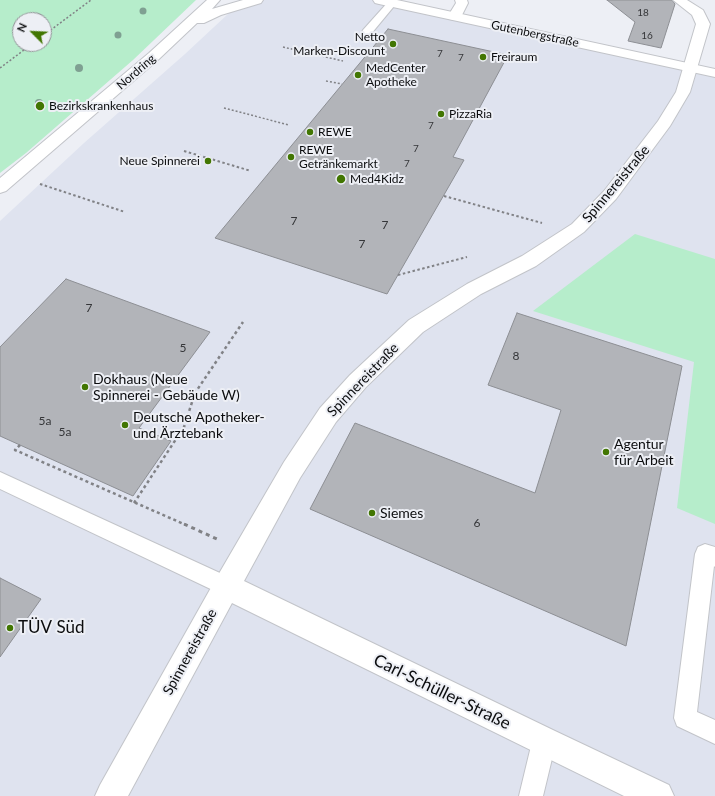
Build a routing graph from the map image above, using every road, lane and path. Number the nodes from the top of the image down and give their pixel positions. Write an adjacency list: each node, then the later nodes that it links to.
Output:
1 (91, 0): 9 (path)
2 (214, 0): 8 (street, Nordring)
3 (257, 0): 8 (street)
4 (461, 0): 7 (street)
5 (679, 0): 15 (street)
6 (386, 1): 7 (street, Gutenbergstraße); 10 (lane)
7 (455, 16): 15 (street, Gutenbergstraße)
8 (188, 26): 24 (street, Nordring)
9 (52, 29)
10 (367, 32)
11 (283, 47): 13 (path)
12 (21, 52): 14 (path)
13 (343, 61)
14 (0, 68)
15 (691, 68): 16 (street, Gutenbergstraße); 27 (street, Spinnereistraße)
16 (715, 73)
17 (326, 81): 18 (path)
18 (342, 84)
19 (224, 108): 20 (path)
20 (289, 125)
21 (184, 151): 22 (path)
22 (251, 171)
23 (33, 181): 26 (path)
24 (0, 187)
25 (444, 196): 27 (path)
26 (125, 212)
27 (574, 231): 34 (street, Spinnereistraße)
28 (467, 257): 29 (path)
29 (398, 275)
30 (243, 322): 33 (path)
31 (20, 445): 33 (path)
32 (0, 480): 36 (lane)
33 (134, 503): 34 (path)
34 (246, 552): 36 (street, Spinnereistraße)
35 (715, 557): 37 (lane)
36 (226, 586): 38 (street, Carl-Schüller-Straße); 39 (street, Spinnereistraße)
37 (715, 732)
38 (544, 742): 40 (lane); 41 (street, Carl-Schüller-Straße)
39 (111, 796)
40 (532, 796)
41 (658, 796)

